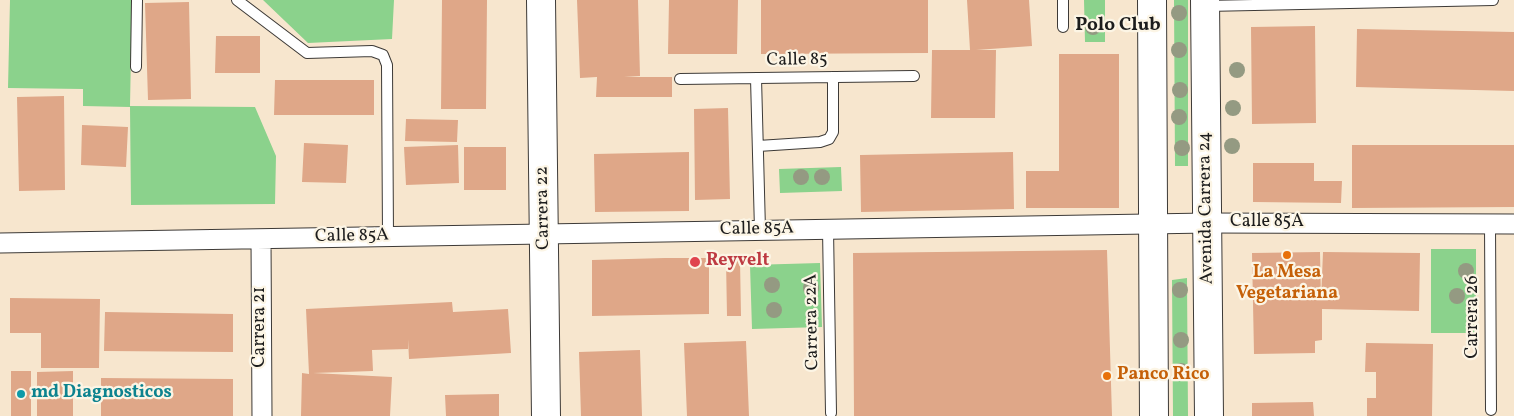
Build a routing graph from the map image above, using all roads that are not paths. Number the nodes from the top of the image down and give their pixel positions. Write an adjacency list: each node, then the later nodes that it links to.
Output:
1 (137, 0): 9 (lane)
2 (237, 0): 22 (lane)
3 (541, 0): 21 (main road, Carrera 22)
4 (1063, 0): 8 (lane)
5 (1152, 0): 16 (main road)
6 (1493, 0): 7 (lane)
7 (1205, 3): 15 (main road, Avenida Carrera 24)
8 (1064, 27)
9 (136, 67)
10 (914, 76): 11 (lane, Calle 85)
11 (833, 77): 12 (lane, Calle 85); 14 (lane)
12 (756, 78): 13 (lane, Calle 85); 14 (lane)
13 (680, 79)
14 (758, 146): 20 (lane)
15 (1208, 223): 16 (street, Calle 85A); 17 (street, Calle 85A); 30 (main road, Avenida Carrera 24)
16 (1153, 224): 19 (street, Calle 85A); 29 (main road)
17 (1490, 224): 18 (street, Calle 85A); 25 (lane, Carrera 26)
18 (1514, 224)
19 (828, 229): 20 (street, Calle 85A); 26 (lane, Carrera 22A)
20 (760, 230): 21 (street, Calle 85A)
21 (545, 234): 22 (street, Calle 85A); 28 (main road, Carrera 22)
22 (388, 236): 23 (street, Calle 85A)
23 (261, 238): 24 (street, Calle 85A); 27 (street, Carrera 21)
24 (0, 243)
25 (1491, 410)
26 (831, 413)
27 (262, 416)
28 (546, 416)
29 (1154, 416)
30 (1209, 416)

